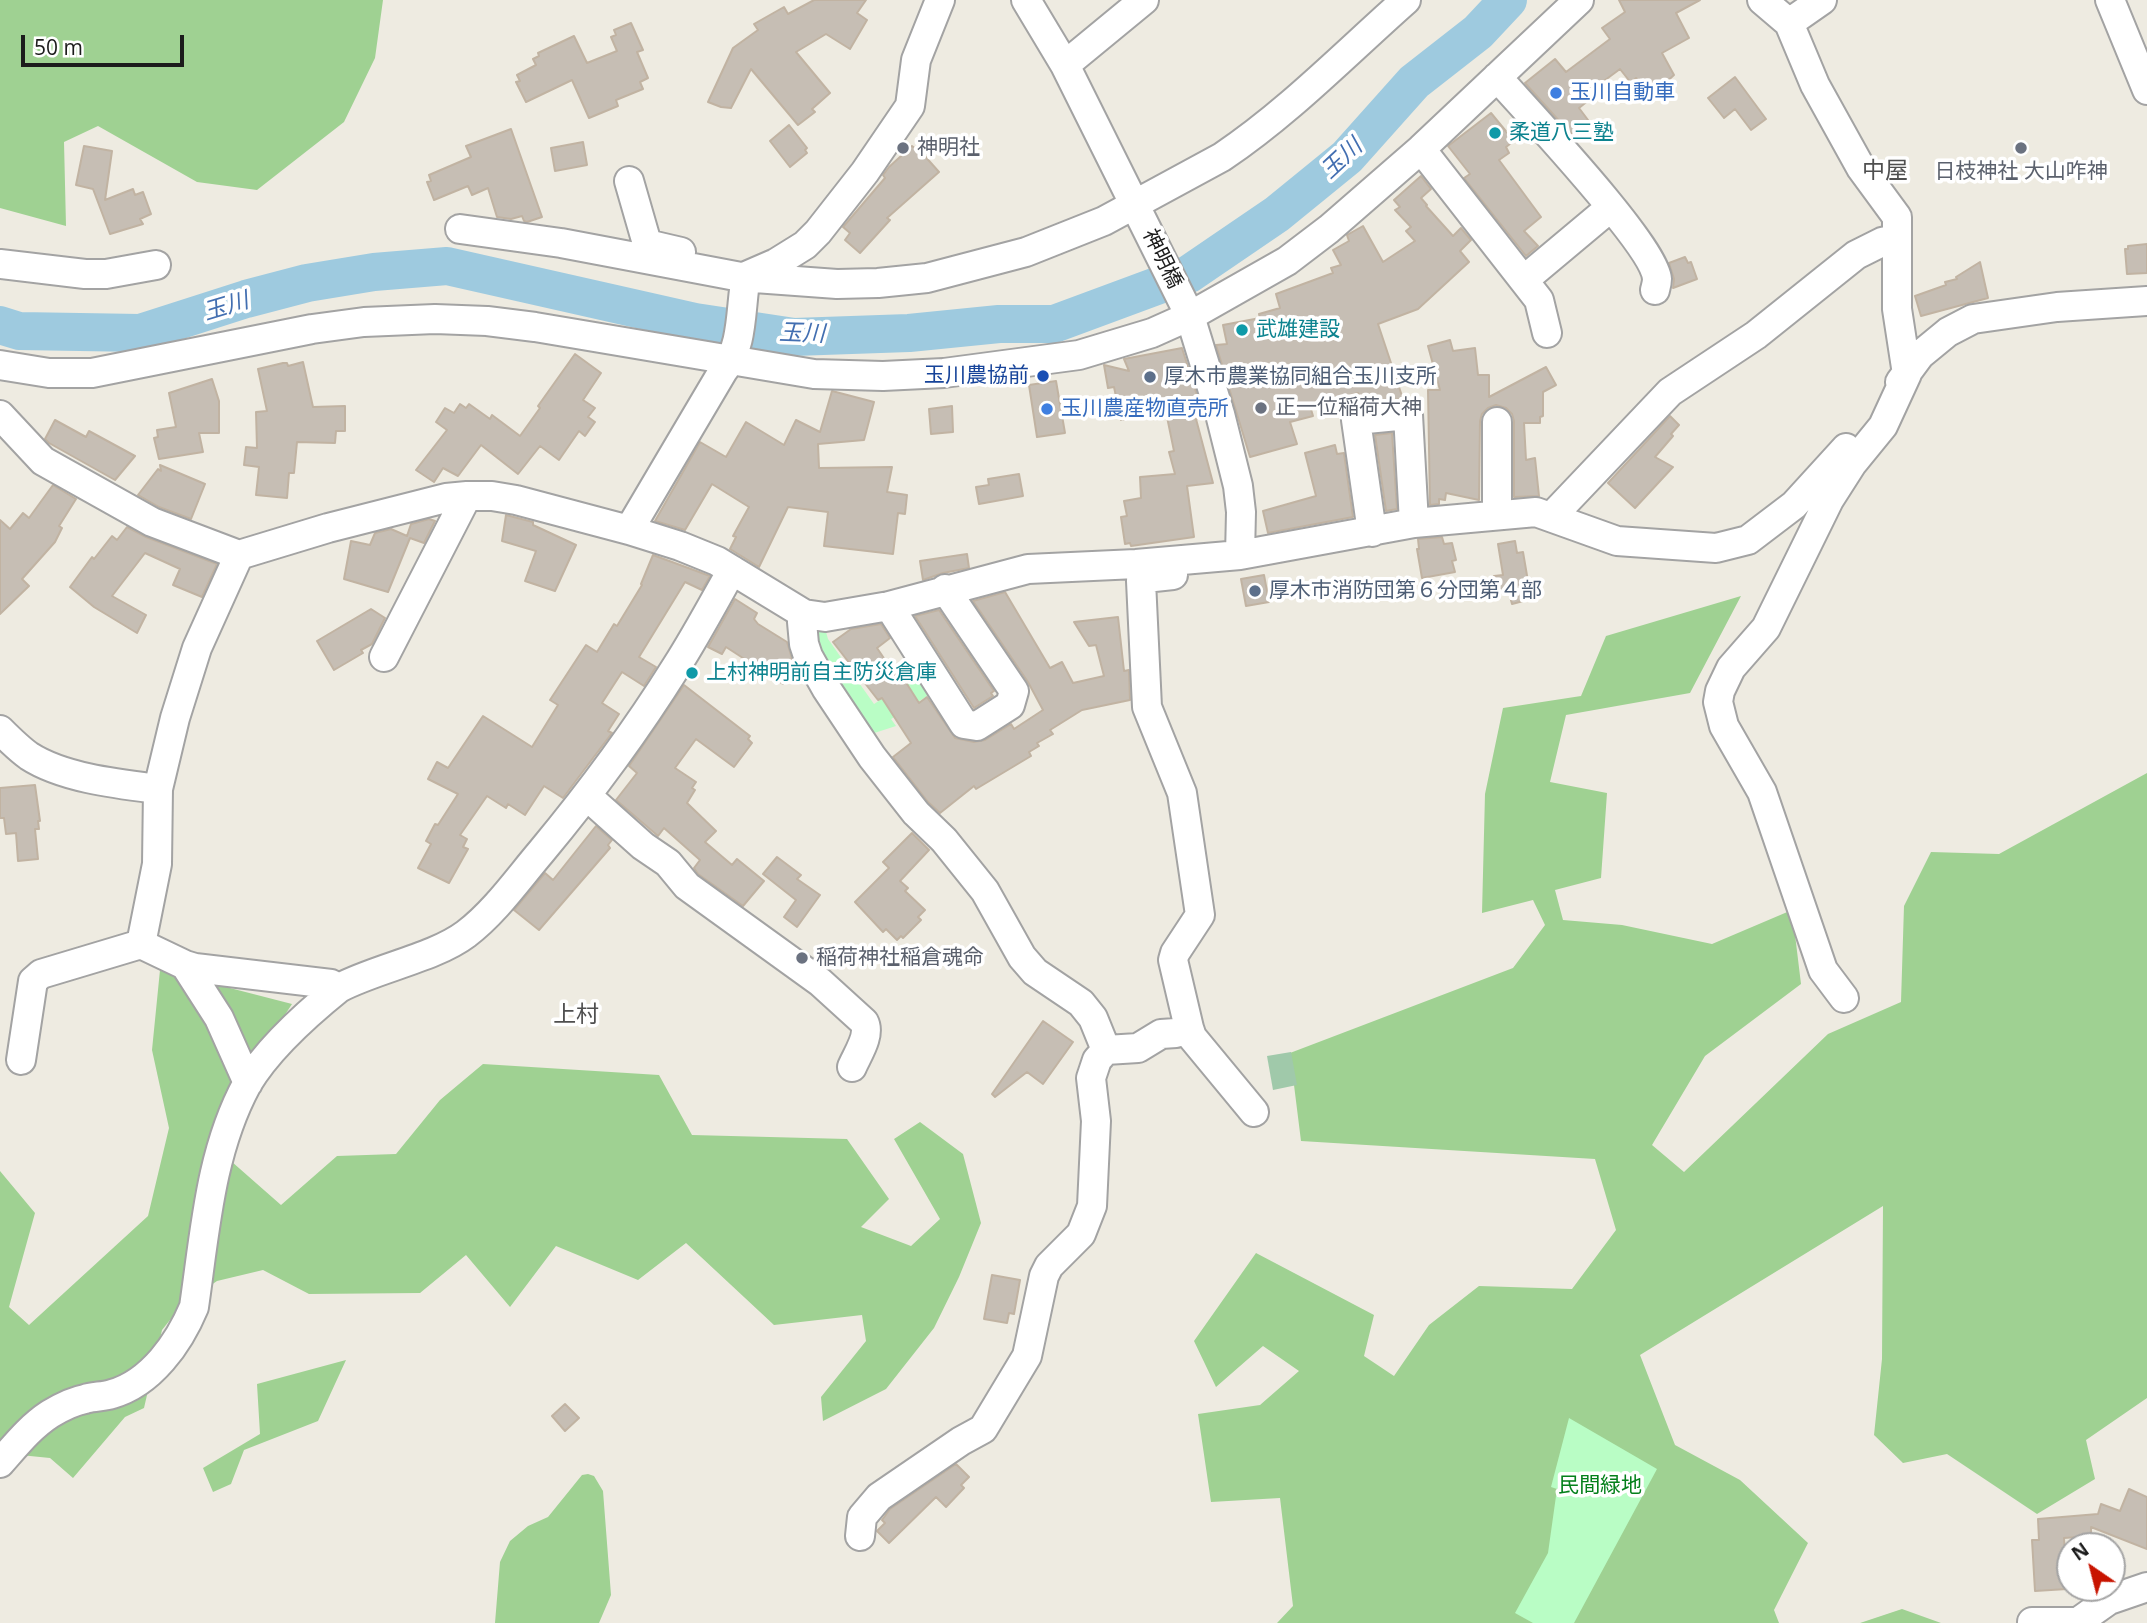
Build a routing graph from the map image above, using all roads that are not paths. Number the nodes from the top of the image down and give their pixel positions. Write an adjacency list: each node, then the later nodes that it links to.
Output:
1 (940, 0): 22 (street)
2 (1026, 0): 10 (street, 神明橋)
3 (1144, 0): 10 (street)
4 (1406, 0): 16 (street)
5 (1579, 0): 11 (street)
6 (1762, 0): 9 (street)
7 (1822, 0): 9 (street)
8 (2110, 0): 12 (street)
9 (1789, 23): 18 (street)
10 (1065, 65): 16 (street, 神明橋)
11 (1497, 77): 13 (street); 15 (street)
12 (2147, 90)
13 (1421, 149): 21 (street); 25 (street)
14 (629, 181): 22 (street)
15 (1611, 207): 21 (street); 23 (street)
16 (1136, 209): 22 (street); 25 (street, 神明橋)
17 (460, 229): 22 (street)
18 (1896, 239): 29 (street); 34 (street)
19 (0, 264): 20 (street)
20 (156, 265)
21 (1525, 279): 26 (street)
22 (745, 281): 27 (street)
23 (1655, 290)
24 (2147, 302): 29 (street)
25 (1187, 311): 27 (street); 39 (street, 神明橋)
26 (1547, 333)
27 (734, 354): 28 (street); 36 (street)
28 (0, 365)
29 (1907, 374): 34 (street); 52 (street)
30 (0, 415): 38 (street)
31 (1497, 422): 33 (street)
32 (467, 496): 36 (street); 38 (street); 45 (street)
33 (1497, 515): 34 (street); 35 (street)
34 (1554, 517)
35 (1414, 523): 37 (street); 37 (street)
36 (629, 530): 41 (street)
37 (1372, 532): 39 (street)
38 (239, 555): 47 (street)
39 (1240, 555): 40 (street)
40 (1207, 558): 42 (street); 53 (street)
41 (732, 570): 44 (street); 48 (street)
42 (945, 589): 43 (street); 43 (street)
43 (889, 606): 44 (street)
44 (804, 614): 54 (street)
45 (384, 657)
46 (0, 730): 47 (street)
47 (158, 789): 49 (street)
48 (587, 796): 51 (street); 56 (street)
49 (141, 944): 50 (street); 55 (street)
50 (186, 965): 51 (street); 57 (street)
51 (339, 988): 57 (street)
52 (1844, 998)
53 (1189, 1028): 54 (street); 58 (street)
54 (1106, 1050): 60 (street)
55 (21, 1060)
56 (852, 1067)
57 (248, 1083): 59 (street)
58 (1254, 1112)
59 (0, 1463)
60 (860, 1536)
61 (2147, 1587): 62 (street)
62 (2032, 1622)

